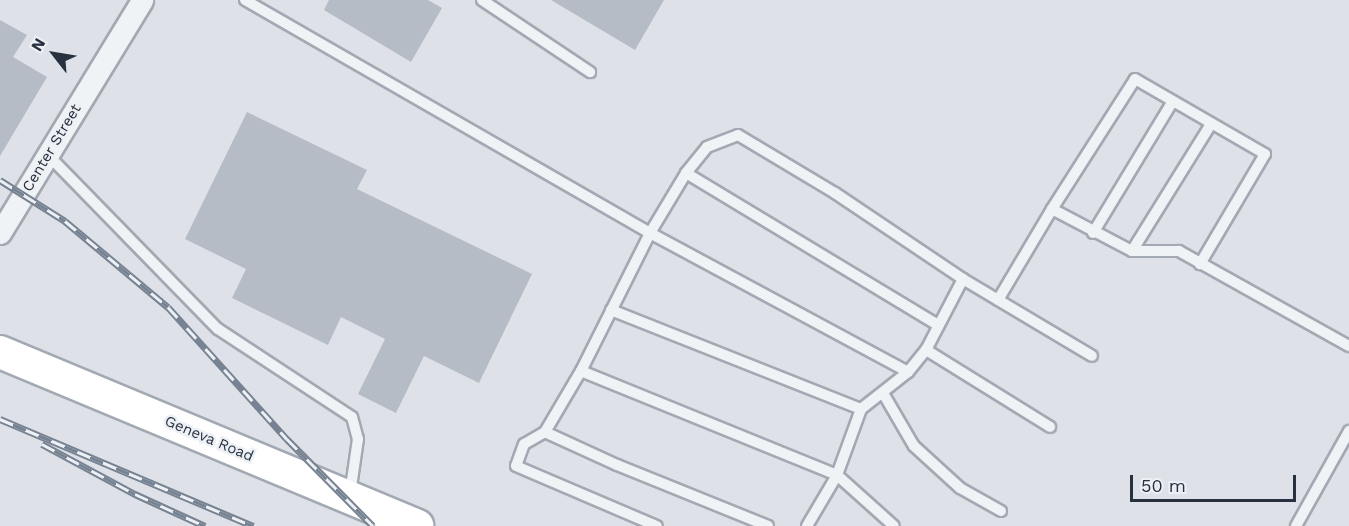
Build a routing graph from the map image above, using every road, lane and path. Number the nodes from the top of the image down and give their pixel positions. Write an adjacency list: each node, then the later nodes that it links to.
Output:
1 (142, 0): 7 (street, Center Street)
2 (245, 0): 11 (lane)
3 (483, 0): 4 (lane)
4 (590, 72)
5 (1173, 101): 6 (lane); 9 (lane); 12 (lane)
6 (1211, 124): 13 (lane); 14 (lane)
7 (48, 155): 10 (street, Center Street); 31 (lane)
8 (686, 174): 11 (lane); 15 (lane); 18 (lane)
9 (1052, 209): 12 (lane); 16 (lane)
10 (3, 223)
11 (650, 233): 17 (lane); 24 (lane)
12 (1093, 233): 13 (lane)
13 (1132, 251): 14 (lane)
14 (1200, 264): 19 (lane)
15 (963, 279): 16 (lane); 18 (lane)
16 (998, 300): 22 (lane)
17 (611, 310): 23 (lane); 26 (lane)
18 (938, 325): 20 (lane)
19 (1349, 346)
20 (926, 350): 24 (lane); 27 (lane)
21 (0, 352): 31 (main road, Geneva Road)
22 (1092, 356)
23 (581, 371): 29 (lane); 30 (lane)
24 (908, 372): 25 (lane)
25 (883, 393): 26 (lane); 32 (lane)
26 (861, 409): 30 (lane)
27 (1050, 427)
28 (1349, 431): 38 (lane)
29 (545, 432): 34 (lane); 35 (lane)
30 (837, 475): 36 (lane); 37 (lane)
31 (350, 498): 33 (main road, Geneva Road)
32 (1001, 511)
33 (417, 526)
34 (657, 526)
35 (768, 526)
36 (807, 526)
37 (894, 526)
38 (1296, 526)

